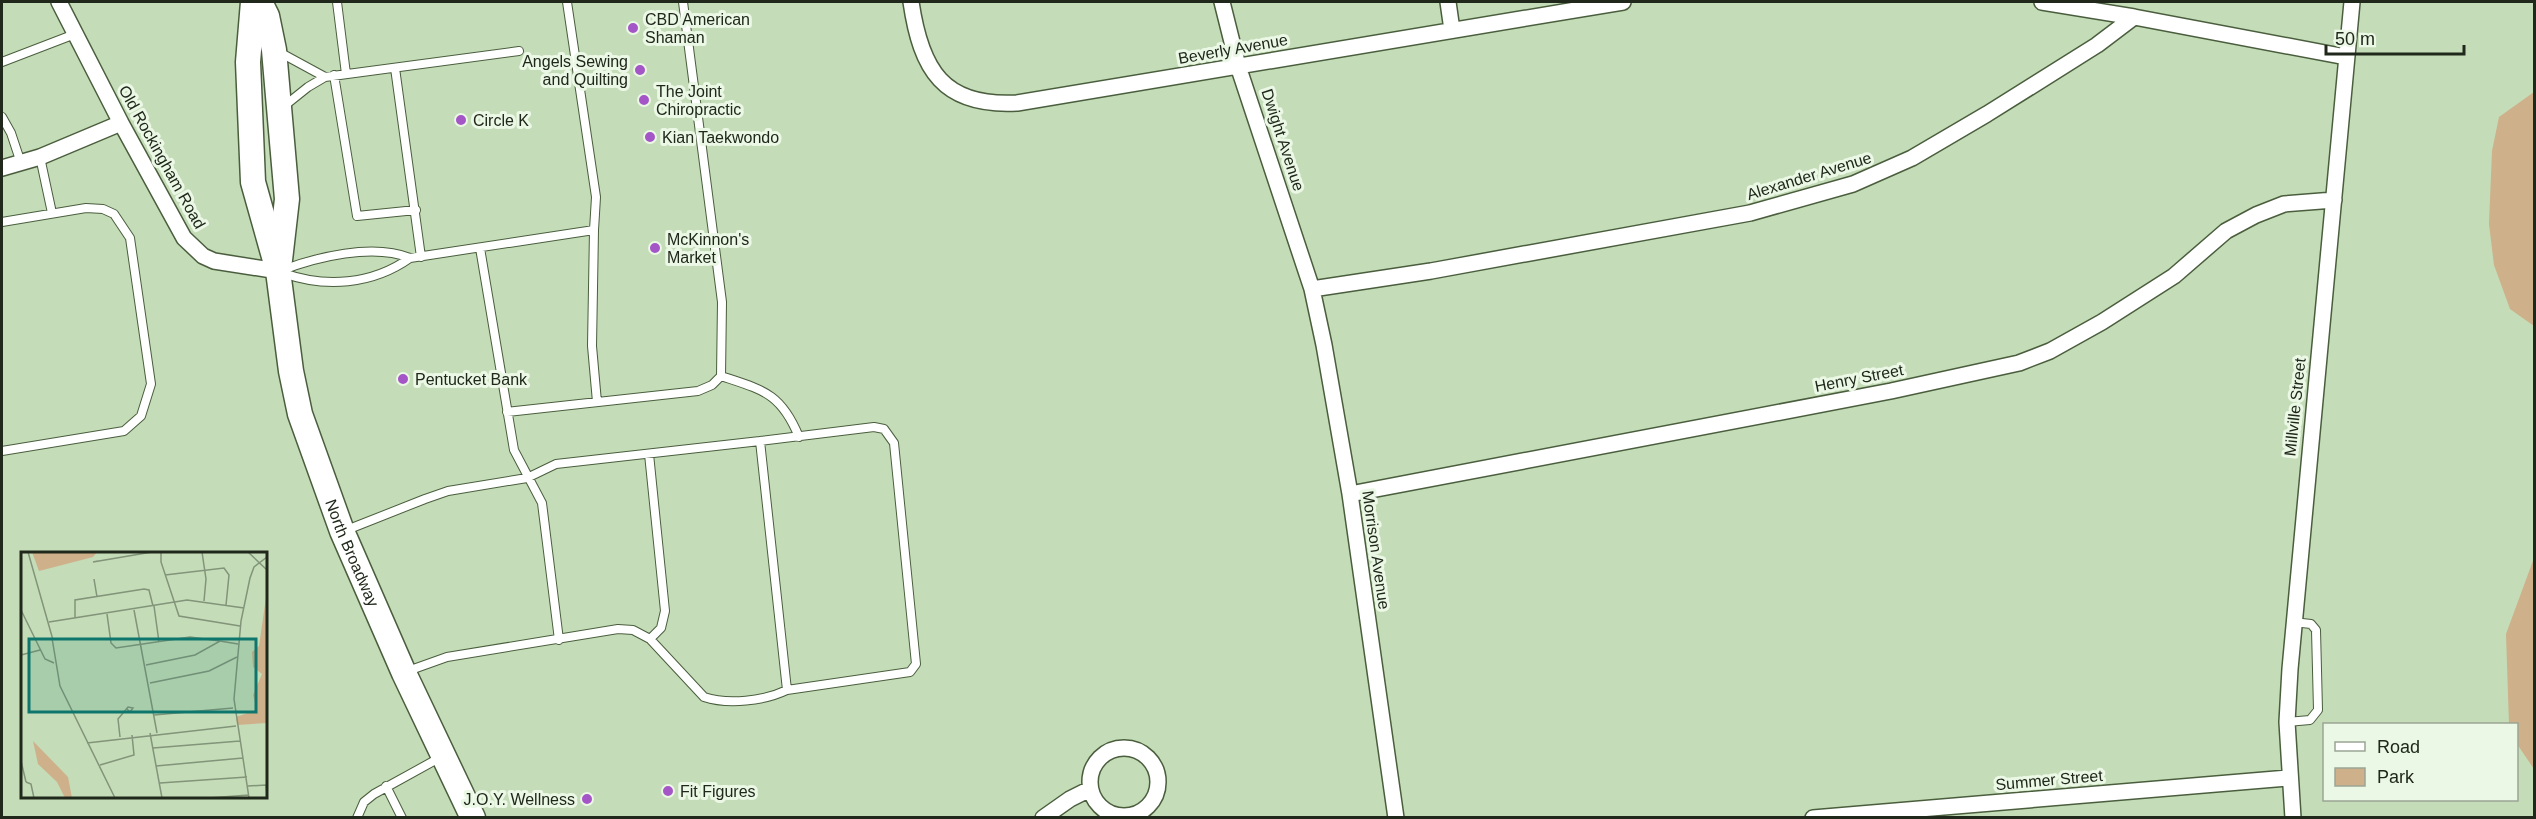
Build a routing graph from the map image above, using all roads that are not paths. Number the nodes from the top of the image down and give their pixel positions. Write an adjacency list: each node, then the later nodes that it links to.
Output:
1 (59, 2): 15 (street, Old Rockingham Road)
2 (253, 2): 39 (main road, North Broadway)
3 (260, 2): 16 (main road, North Broadway)
4 (337, 2): 22 (lane)
5 (567, 2): 35 (lane)
6 (683, 2): 41 (lane)
7 (911, 2): 20 (street, Beverly Avenue)
8 (1222, 2): 20 (street, Dwight Avenue)
9 (1448, 2): 14 (street)
10 (1623, 2): 14 (street, Beverly Avenue)
11 (2042, 2): 13 (street)
12 (2352, 2): 18 (street, Millville Street)
13 (2134, 17): 18 (street); 40 (street, Alexander Avenue)
14 (1452, 30): 20 (street, Beverly Avenue)
15 (75, 33): 19 (lane); 27 (street, Old Rockingham Road)
16 (274, 50): 24 (lane); 25 (main road, North Broadway)
17 (519, 51): 21 (lane)
18 (2346, 57): 31 (street, Millville Street)
19 (2, 62)
20 (1238, 66): 40 (street, Dwight Avenue)
21 (395, 68): 22 (lane); 32 (lane)
22 (346, 74): 23 (lane)
23 (334, 75): 24 (lane); 32 (lane)
24 (325, 77): 25 (lane)
25 (279, 110): 39 (main road, North Broadway)
26 (2, 117): 29 (lane)
27 (121, 123): 28 (street); 39 (street, Old Rockingham Road)
28 (40, 157): 29 (street); 33 (lane)
29 (21, 163): 30 (street)
30 (2, 168)
31 (2334, 200): 49 (street, Henry Street); 51 (street, Millville Street)
32 (416, 210): 37 (lane)
33 (52, 213): 34 (lane); 46 (lane)
34 (2, 222)
35 (594, 230): 36 (lane); 42 (lane)
36 (480, 248): 37 (lane); 43 (lane)
37 (421, 256): 38 (lane)
38 (410, 258): 39 (lane); 39 (lane)
39 (278, 271): 50 (main road, North Broadway)
40 (1312, 289): 49 (street, Morrison Avenue)
41 (721, 376): 42 (lane); 44 (lane)
42 (597, 402): 43 (lane)
43 (507, 412): 48 (lane)
44 (799, 437): 45 (lane); 55 (lane)
45 (760, 441): 47 (lane); 55 (lane)
46 (2, 451)
47 (649, 454): 48 (lane); 52 (lane)
48 (527, 478): 50 (lane); 53 (lane)
49 (1350, 494): 65 (street, Morrison Avenue)
50 (342, 531): 54 (main road, North Broadway)
51 (2294, 622): 56 (street, Millville Street); 56 (lane)
52 (650, 639): 53 (lane); 55 (lane)
53 (559, 640): 54 (lane)
54 (404, 673): 57 (main road, North Broadway)
55 (788, 690)
56 (2287, 722): 58 (street, Millville Street)
57 (443, 756): 59 (lane); 63 (main road, North Broadway)
58 (2288, 778): 66 (street, Summer Street); 67 (street, Millville Street)
59 (386, 786): 61 (lane); 62 (lane)
60 (1090, 789): 60 (street); 64 (street)
61 (357, 818)
62 (402, 818)
63 (473, 818)
64 (1043, 818)
65 (1396, 818)
66 (1813, 818)
67 (2293, 818)

